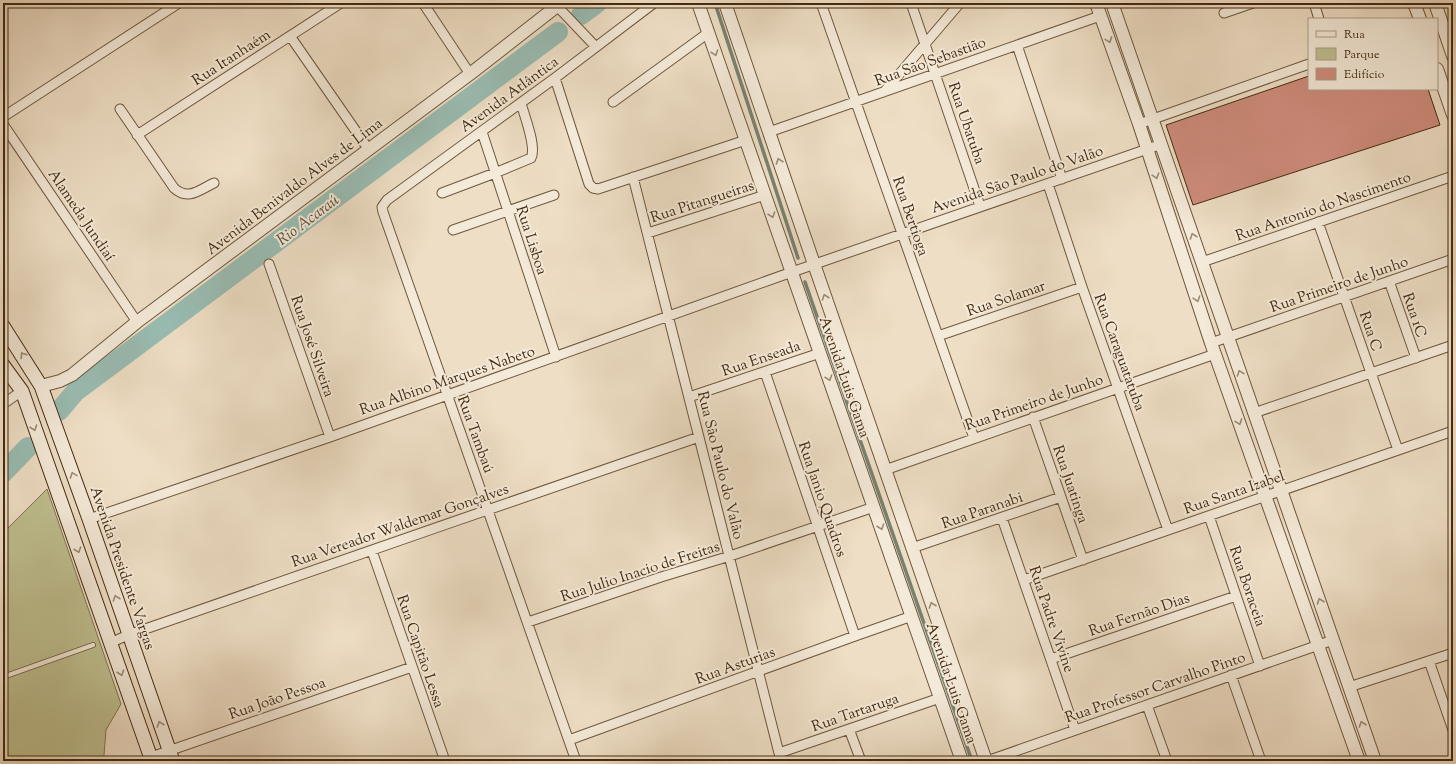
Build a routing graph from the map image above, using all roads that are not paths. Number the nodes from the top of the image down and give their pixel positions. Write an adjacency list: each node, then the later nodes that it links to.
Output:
1 (179, 3): 40 (street)
2 (341, 3): 22 (street, Rua Itanhaém)
3 (422, 3): 30 (street)
4 (654, 3): 26 (street, Avenida Atlântica)
5 (698, 3): 21 (street, Avenida Luis Gama)
6 (725, 3): 45 (street, Avenida Luis Gama)
7 (821, 3): 36 (street, Rua Bertioga)
8 (911, 3): 24 (street, Rua Ubatuba)
9 (960, 3): 24 (street)
10 (1096, 3): 18 (street)
11 (1112, 3): 41 (street)
12 (1253, 3): 17 (street)
13 (1314, 3): 19 (street)
14 (1414, 3): 20 (street)
15 (1435, 3): 23 (street)
16 (559, 6): 26 (street); 30 (street, Avenida Benivaldo Alves de Lima)
17 (1224, 13)
18 (1100, 16): 25 (street, Rua São Sebastião); 43 (street, one-way to 43)
19 (1319, 18)
20 (1420, 18)
21 (708, 33): 35 (street); 47 (street, Avenida Luis Gama, one-way to 47)
22 (290, 36): 46 (street, Rua Itanhaém); 50 (street)
23 (1450, 37): 27 (street)
24 (925, 44): 31 (street, Rua Ubatuba); 33 (street)
25 (1017, 44): 31 (street, Rua São Sebastião); 54 (street)
26 (596, 48): 32 (street, Avenida Atlântica)
27 (1453, 56)
28 (1308, 64): 41 (street)
29 (1438, 71): 34 (street)
30 (470, 74): 50 (street, Avenida Benivaldo Alves de Lima)
31 (936, 74): 33 (street, Rua São Sebastião); 60 (street, Rua Ubatuba)
32 (555, 78): 37 (street, Avenida Atlântica); 53 (street)
33 (884, 93): 36 (street, Rua São Sebastião)
34 (1450, 93): 39 (street)
35 (613, 102)
36 (856, 102): 45 (street, Rua São Sebastião); 66 (street, Rua Bertioga)
37 (521, 103): 44 (street, Avenida Atlântica); 51 (street)
38 (120, 109): 46 (street)
39 (1453, 115)
40 (3, 117)
41 (1153, 119): 43 (street); 48 (street)
42 (3, 124): 76 (street, Alameda Jundiaí)
43 (1140, 124): 49 (street)
44 (482, 132): 51 (street, Rua Lisboa); 61 (street, Avenida Atlântica)
45 (769, 132): 70 (street, Avenida Luis Gama, one-way to 45)
46 (137, 135): 55 (street)
47 (746, 140): 53 (street); 59 (street, Avenida Luis Gama)
48 (1162, 144): 49 (street, Avenida São Paulo do Valão); 68 (street, one-way to 48)
49 (1148, 149): 54 (street, Avenida São Paulo do Valão); 81 (street, one-way to 81)
50 (369, 150): 76 (street, Avenida Benivaldo Alves de Lima)
51 (495, 174): 57 (street); 62 (street, Rua Lisboa)
52 (1453, 176): 63 (street, Rua Antonio do Nascimento)
53 (633, 177): 65 (street, Rua São Paulo do Valão)
54 (1062, 179): 56 (street, Avenida São Paulo do Valão)
55 (214, 183)
56 (1048, 184): 60 (street, Avenida São Paulo do Valão); 73 (street, Rua Caraguatatuba)
57 (442, 193)
58 (554, 195): 62 (street)
59 (765, 195): 65 (street, Rua Pitangueiras); 71 (street, Avenida Luis Gama, one-way to 71)
60 (980, 206): 66 (street, Avenida São Paulo do Valão)
61 (382, 207): 91 (street, Rua Tambaú)
62 (508, 211): 64 (street); 83 (street, Rua Lisboa)
63 (1318, 222): 68 (street, Rua Antonio do Nascimento); 74 (street, Rua C)
64 (453, 230)
65 (648, 233): 75 (street, Rua São Paulo do Valão)
66 (902, 233): 70 (street, Avenida São Paulo do Valão); 78 (street, Rua Bertioga)
67 (1453, 259): 72 (street, Rua Primeiro de Junho)
68 (1202, 262): 79 (street)
69 (269, 264): 97 (street, Rua José Silveira)
70 (814, 264): 71 (street, Rua Albino Marques Nabeto); 101 (street, Avenida Luis Gama, one-way to 70)
71 (792, 272): 75 (street, Rua Albino Marques Nabeto); 82 (street, Avenida Luis Gama)
72 (1388, 281): 74 (street, Rua Primeiro de Junho); 84 (street, Rua 1C)
73 (1082, 287): 78 (street, Rua Solamar); 89 (street, Rua Caraguatatuba)
74 (1344, 297): 79 (street, Rua Primeiro de Junho); 87 (street, Rua C)
75 (669, 316): 83 (street, Rua Albino Marques Nabeto); 92 (street, Rua São Paulo do Valão)
76 (138, 322): 88 (street, Avenida Benivaldo Alves de Lima)
77 (3, 326): 88 (main road, Avenida Presidente Vargas, one-way to 77)
78 (938, 336): 99 (street, Rua Bertioga)
79 (1228, 337): 81 (street, Rua Primeiro de Junho); 94 (street, one-way to 79)
80 (1453, 345): 84 (street)
81 (1213, 348): 89 (street, Rua Primeiro de Junho); 103 (street, one-way to 103)
82 (820, 353): 86 (street, Rua Enseada); 105 (street, Avenida Luis Gama, one-way to 105)
83 (556, 357): 91 (street, Rua Albino Marques Nabeto)
84 (1416, 358): 87 (street)
85 (3, 365): 90 (main road)
86 (765, 372): 92 (street, Rua Enseada); 110 (street, Rua Janio Quadros)
87 (1371, 373): 94 (street); 100 (street, Rua C)
88 (41, 386): 109 (main road, Avenida Presidente Vargas, one-way to 88)
89 (1118, 388): 95 (street, Rua Primeiro de Junho); 111 (street, Rua Caraguatatuba)
90 (22, 391): 93 (street); 123 (main road, one-way to 123)
91 (447, 396): 97 (street, Rua Albino Marques Nabeto); 106 (street, Rua Tambaú)
92 (689, 397): 98 (street, Rua São Paulo do Valão)
93 (3, 404)
94 (1254, 413): 102 (street)
95 (1033, 417): 99 (street, Rua Primeiro de Junho); 104 (street, Rua Juatinga)
96 (1453, 431): 100 (street, Rua Santa Izabel)
97 (330, 437): 109 (street, Rua Albino Marques Nabeto)
98 (699, 437): 106 (street, Rua Vereador Waldemar Gonçalves); 114 (street, Rua São Paulo do Valão)
99 (974, 438): 101 (street, Rua Primeiro de Junho)
100 (1398, 450): 102 (street, Rua Santa Izabel)
101 (885, 470): 112 (street, Avenida Luis Gama)
102 (1281, 491): 103 (street, Rua Santa Izabel); 122 (street, one-way to 102)
103 (1266, 496): 107 (street, Rua Santa Izabel); 125 (street)
104 (1061, 497): 108 (street, Rua Paranabi); 115 (street, Rua Juatinga)
105 (874, 507): 110 (street, Rua Julio Inacio de Freitas); 118 (street, Avenida Luis Gama, one-way to 118)
106 (488, 509): 113 (street, Rua Vereador Waldemar Gonçalves); 119 (street, Rua Tambaú)
107 (1209, 516): 111 (street, Rua Santa Izabel); 117 (street, Rua Boraceia)
108 (1002, 518): 112 (street, Rua Paranabi); 116 (street, Rua Padre Vivine)
109 (89, 519): 120 (main road, Avenida Presidente Vargas, one-way to 109)
110 (818, 527): 114 (street, Rua Julio Inacio de Freitas); 121 (street, Rua Janio Quadros)
111 (1168, 530): 115 (street, Rua Santa Izabel)
112 (912, 548): 148 (street, Avenida Luis Gama, one-way to 112)
113 (372, 550): 120 (street, Rua Vereador Waldemar Gonçalves); 129 (street, Rua Capitão Lessa)
114 (730, 556): 119 (street, Rua Julio Inacio de Freitas); 131 (street, Rua São Paulo do Valão)
115 (1083, 560): 116 (street, Rua Santa Izabel)
116 (1024, 580): 127 (street, Rua Padre Vivine)
117 (1236, 596): 127 (street, Rua Fernão Dias); 130 (street, Rua Boraceia)
118 (912, 616): 121 (street, Rua Asturias); 135 (street, Avenida Luis Gama)
119 (528, 622): 140 (street, Rua Tambaú)
120 (128, 635): 123 (street, Rua Vereador Waldemar Gonçalves); 141 (main road, Avenida Presidente Vargas, one-way to 120)
121 (855, 636): 131 (street, Rua Asturias)
122 (1333, 640): 125 (street, Rua Professor Carvalho Pinto); 134 (street)
123 (110, 643): 143 (main road, one-way to 143)
124 (93, 645): 133 (lane)
125 (1318, 645): 130 (street, Rua Professor Carvalho Pinto); 151 (street)
126 (1453, 653): 128 (street)
127 (1051, 659): 138 (street, Rua Padre Vivine)
128 (1429, 661): 134 (street); 139 (street)
129 (412, 666): 141 (street, Rua João Pessoa); 144 (street, Rua Capitão Lessa)
130 (1260, 666): 132 (street, Rua Professor Carvalho Pinto)
131 (759, 671): 140 (street, Rua Asturias); 142 (street, Rua São Paulo do Valão)
132 (1232, 676): 136 (street, Rua Professor Carvalho Pinto); 150 (street)
133 (3, 677)
134 (1349, 687): 152 (street, one-way to 134)
135 (940, 698): 137 (street, Rua Tartaruga); 147 (street, Avenida Luis Gama)
136 (1147, 705): 138 (street, Rua Professor Carvalho Pinto); 149 (street)
137 (849, 729): 142 (street, Rua Tartaruga); 146 (street)
138 (1075, 730): 148 (street, Rua Professor Carvalho Pinto)
139 (1453, 730)
140 (569, 740): 145 (street, Rua Tambaú)
141 (171, 756): 143 (street, Rua João Pessoa)
142 (780, 757)
143 (151, 759)
144 (445, 761)
145 (576, 761)
146 (860, 761)
147 (962, 761)
148 (987, 761)
149 (1167, 761)
150 (1261, 761)
151 (1359, 761)
152 (1375, 761)

